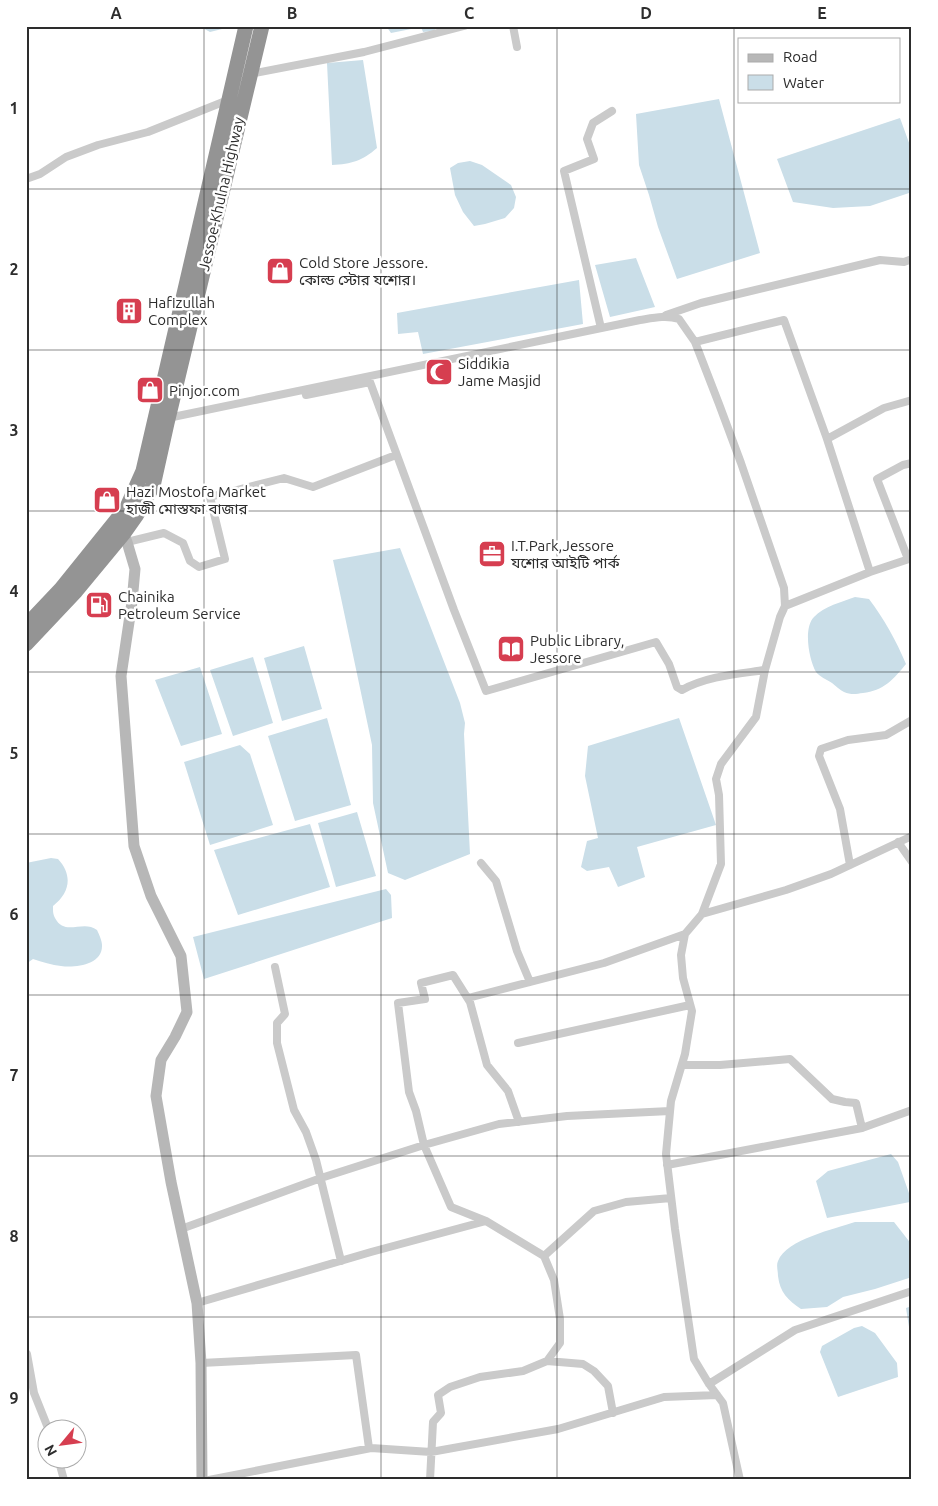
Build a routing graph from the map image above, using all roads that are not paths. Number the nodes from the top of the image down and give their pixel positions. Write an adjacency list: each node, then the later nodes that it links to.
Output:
1 (246, 26): 7 (highway, Jessoe-Khulna Highway)
2 (262, 26): 6 (highway, Jessoe-Khulna Highway)
3 (464, 26): 6 (street)
4 (513, 26): 5 (street)
5 (517, 47)
6 (250, 74): 15 (highway, Jessoe-Khulna Highway)
7 (228, 100): 9 (street); 19 (highway, Jessoe-Khulna Highway)
8 (612, 110): 12 (street)
9 (26, 179)
10 (912, 259): 11 (street)
11 (660, 317): 12 (street); 13 (street)
12 (601, 328): 15 (street)
13 (695, 342): 16 (street); 22 (street)
14 (912, 400): 16 (street)
15 (167, 421): 17 (street); 19 (highway, Jessoe-Khulna Highway)
16 (827, 439): 21 (street)
17 (396, 455): 19 (street); 25 (street)
18 (912, 463): 20 (street)
19 (122, 532): 23 (highway, Jessoe-Khulna Highway); 24 (highway, Jessoe-Khulna Highway); 49 (street)
20 (910, 558): 21 (street)
21 (870, 572): 22 (street)
22 (785, 606): 25 (street)
23 (26, 626)
24 (26, 644)
25 (765, 670): 32 (street)
26 (912, 720): 31 (street)
27 (912, 836): 28 (street)
28 (898, 842): 29 (street); 31 (street)
29 (912, 862)
30 (481, 863): 35 (street)
31 (850, 865): 32 (street)
32 (702, 914): 33 (street)
33 (685, 934): 35 (street); 37 (street)
34 (275, 966): 46 (street)
35 (530, 982): 36 (street)
36 (468, 998): 42 (street); 44 (street)
37 (690, 1005): 38 (street); 39 (street)
38 (518, 1043)
39 (682, 1065): 41 (street); 43 (street)
40 (912, 1110): 43 (street)
41 (670, 1111): 42 (street); 45 (street)
42 (519, 1122): 44 (street)
43 (862, 1128): 45 (street)
44 (424, 1145): 46 (street); 48 (street)
45 (668, 1165): 47 (street)
46 (321, 1178): 49 (street); 51 (street)
47 (671, 1198): 50 (street); 57 (street)
48 (486, 1221): 50 (street); 51 (street)
49 (181, 1229): 53 (street)
50 (544, 1256): 55 (street)
51 (341, 1261): 53 (street)
52 (912, 1291): 57 (street)
53 (197, 1303): 56 (street)
54 (26, 1353): 60 (street)
55 (547, 1361): 59 (street); 62 (street)
56 (200, 1363): 61 (street); 63 (street)
57 (709, 1384): 58 (street)
58 (717, 1395): 59 (street); 66 (street)
59 (613, 1412): 62 (street)
60 (44, 1418)
61 (369, 1448): 62 (street); 64 (street)
62 (431, 1452): 65 (street)
63 (202, 1480)
64 (209, 1480)
65 (430, 1480)
66 (740, 1480)

